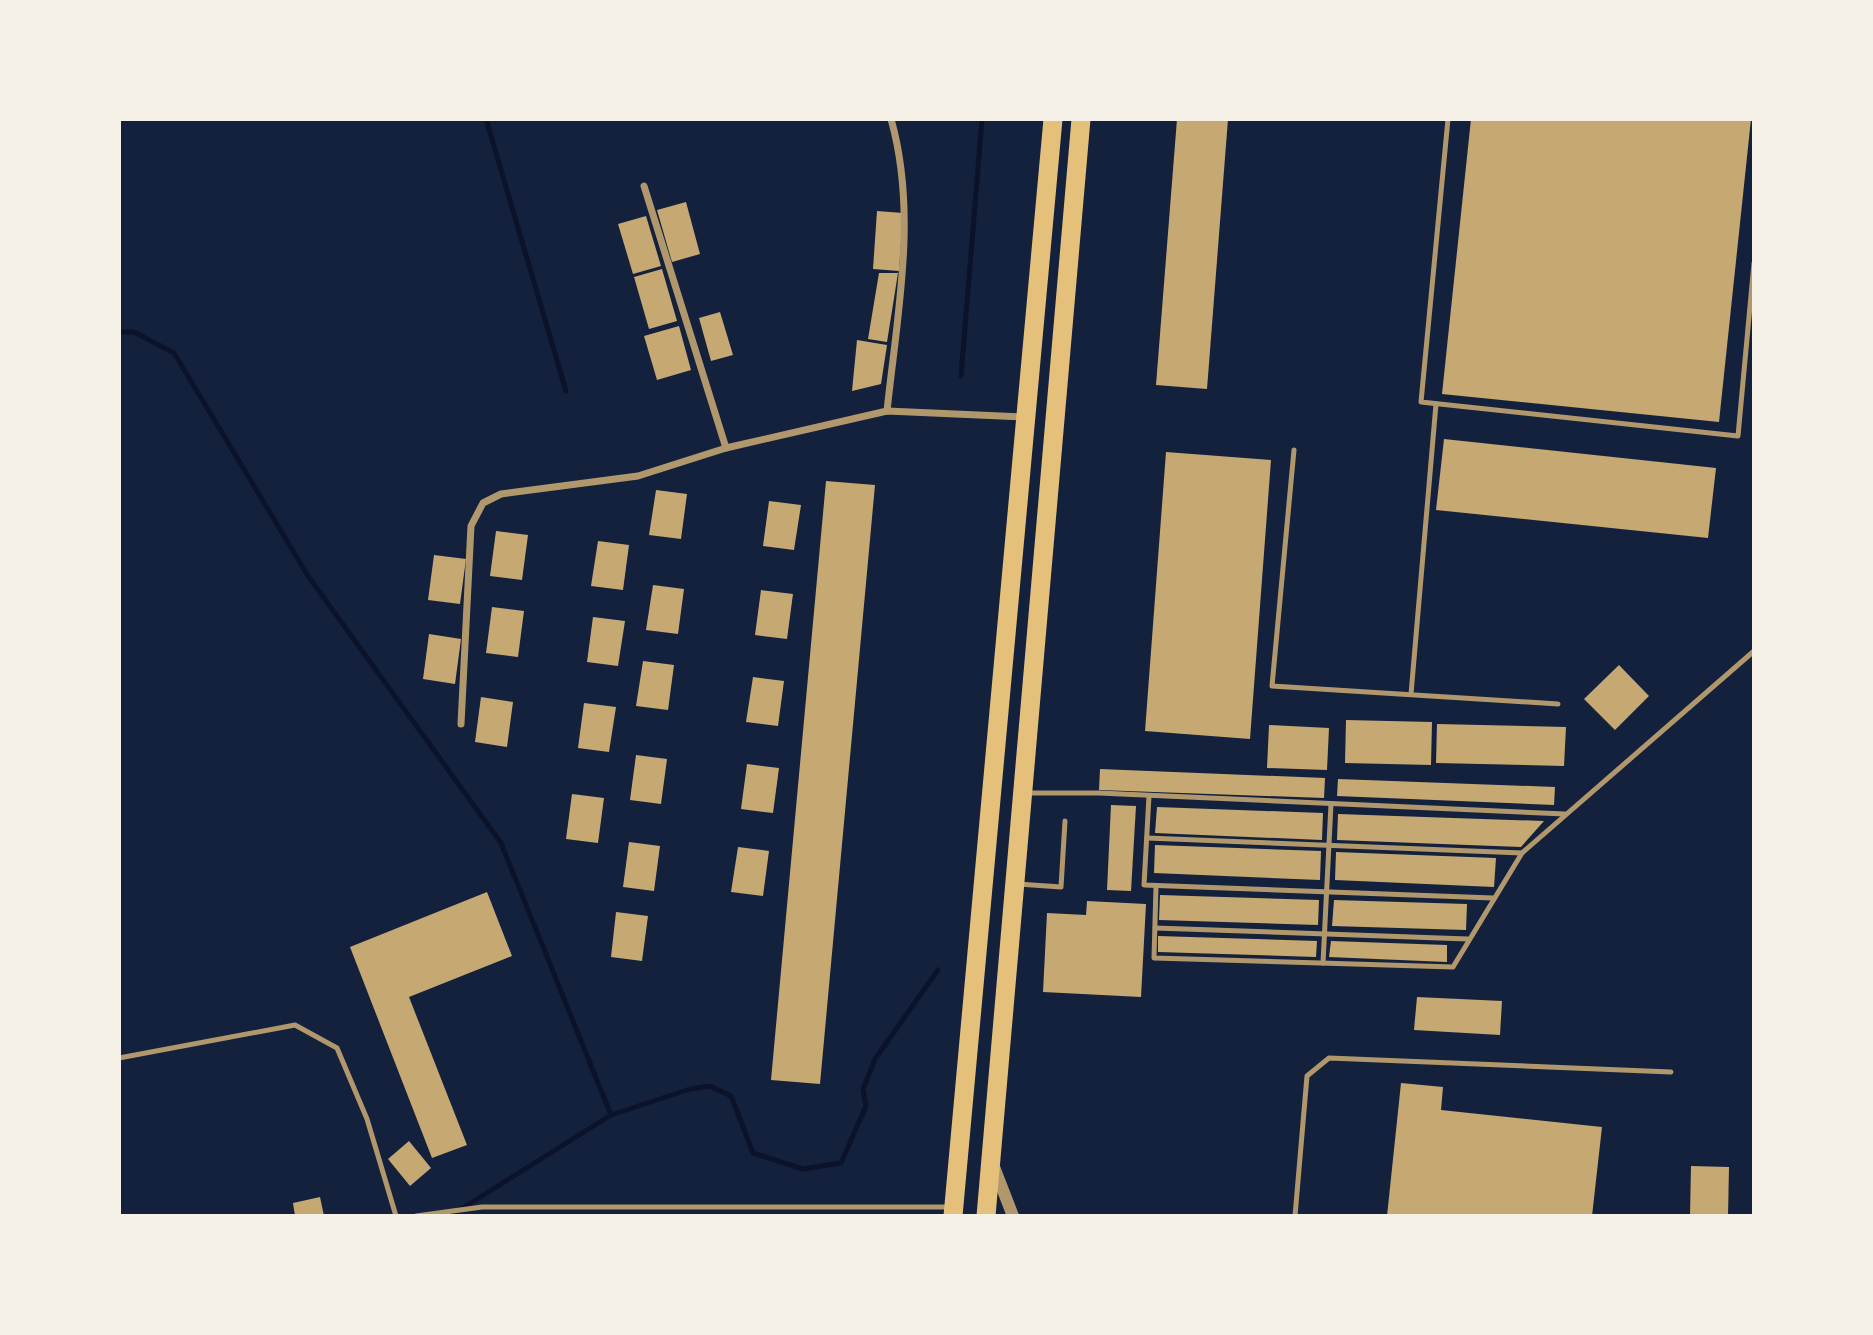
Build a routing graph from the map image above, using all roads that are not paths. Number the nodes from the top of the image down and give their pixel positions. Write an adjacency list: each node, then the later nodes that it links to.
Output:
1 (891, 119): 8 (street)
2 (1053, 119): 9 (highway)
3 (1081, 119): 16 (highway)
4 (1448, 119): 7 (lane)
5 (644, 186): 10 (street)
6 (1754, 263): 7 (lane)
7 (1436, 404): 13 (lane)
8 (887, 411): 9 (street); 10 (street)
9 (1026, 417): 35 (highway)
10 (726, 448): 15 (street)
11 (1294, 450): 13 (lane)
12 (1754, 651): 19 (lane)
13 (1411, 694): 14 (lane)
14 (1558, 704)
15 (461, 724)
16 (1022, 793): 17 (lane); 24 (highway)
17 (1149, 796): 18 (lane); 21 (lane)
18 (1331, 804): 19 (lane); 22 (lane)
19 (1566, 814): 23 (lane)
20 (1065, 821): 24 (lane)
21 (1147, 838): 22 (lane); 25 (lane)
22 (1329, 845): 23 (lane); 26 (lane)
23 (1522, 853): 27 (lane)
24 (1014, 884): 34 (highway)
25 (1156, 886): 26 (lane); 28 (lane)
26 (1327, 892): 27 (lane); 29 (lane)
27 (1493, 898): 30 (lane)
28 (1155, 928): 29 (lane); 31 (lane)
29 (1325, 934): 30 (lane); 31 (lane)
30 (1468, 939): 31 (lane)
31 (1323, 963)
32 (119, 1058): 36 (lane)
33 (1671, 1072): 40 (lane)
34 (991, 1160): 38 (highway); 39 (street)
35 (954, 1212): 37 (lane)
36 (396, 1216)
37 (416, 1216)
38 (986, 1216)
39 (1013, 1216)
40 (1295, 1216)

